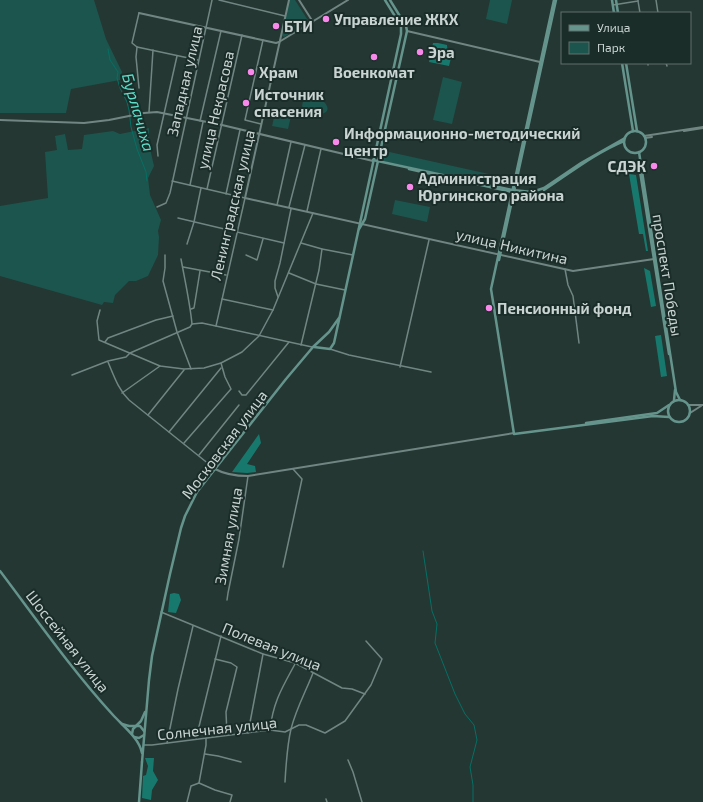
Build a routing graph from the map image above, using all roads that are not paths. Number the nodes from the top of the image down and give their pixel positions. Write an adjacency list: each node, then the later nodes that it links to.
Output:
1 (212, 0): 21 (street, Западная улица)
2 (219, 0): 19 (street)
3 (289, 0): 19 (street, Ленинградская улица)
4 (299, 0): 20 (street)
5 (348, 0): 20 (street)
6 (385, 0): 23 (main road)
7 (390, 0): 24 (main road)
8 (555, 0): 33 (main road); 63 (main road)
9 (612, 0): 13 (main road)
10 (616, 0): 13 (main road)
11 (656, 0): 18 (street)
12 (638, 1): 13 (street); 17 (street)
13 (615, 5): 15 (main road); 16 (main road)
14 (139, 12): 21 (street); 28 (street)
15 (614, 12)
16 (618, 12)
17 (640, 12)
18 (658, 12)
19 (285, 16): 27 (street, Ленинградская улица)
20 (313, 22): 27 (street)
21 (206, 27): 22 (street); 31 (street, Западная улица)
22 (221, 30): 25 (street); 42 (street)
23 (401, 31): 24 (main road); 32 (main road, Московская улица)
24 (407, 31): 33 (street); 34 (main road)
25 (242, 35): 26 (street); 45 (street, улица Некрасова)
26 (263, 40): 27 (street); 44 (street)
27 (279, 42): 44 (street, Ленинградская улица)
28 (137, 47): 29 (street); 37 (street)
29 (153, 50): 30 (street); 38 (street)
30 (177, 56): 31 (street); 39 (street)
31 (198, 60): 40 (street, Западная улица)
32 (395, 62): 34 (main road); 57 (main road, Московская улица)
33 (541, 63): 63 (main road)
34 (400, 64): 58 (main road)
35 (622, 64): 48 (main road)
36 (626, 64): 48 (main road)
37 (139, 88)
38 (149, 112): 39 (street); 41 (street)
39 (164, 113): 40 (street); 56 (street)
40 (186, 118): 42 (street); 59 (street, Западная улица)
41 (0, 120)
42 (200, 121): 43 (street)
43 (203, 122): 45 (street); 60 (street)
44 (262, 124): 49 (street, Ленинградская улица)
45 (222, 125): 47 (street); 62 (street, улица Некрасова)
46 (703, 128): 50 (street)
47 (240, 130): 49 (street); 64 (street)
48 (635, 131): 50 (main road); 51 (main road)
49 (259, 135): 52 (street); 65 (street, Ленинградская улица)
50 (644, 137): 55 (main road)
51 (624, 140): 55 (main road); 63 (main road)
52 (291, 142): 53 (street); 66 (street)
53 (305, 145): 54 (street); 68 (street)
54 (321, 149): 57 (street); 69 (street)
55 (638, 153): 88 (main road, проспект Победы); 130 (main road)
56 (158, 156)
57 (373, 160): 58 (main road); 73 (main road, Московская улица)
58 (378, 161): 63 (main road); 74 (main road)
59 (172, 181): 60 (street); 67 (street, Западная улица)
60 (190, 186): 61 (street)
61 (201, 188): 62 (street); 72 (street, улица Некрасова)
62 (208, 189): 64 (street)
63 (513, 191): 83 (main road)
64 (226, 194): 65 (street)
65 (245, 198): 66 (street); 76 (street, Ленинградская улица)
66 (277, 205): 68 (street)
67 (156, 207)
68 (290, 208): 69 (street); 79 (street)
69 (307, 212): 70 (street)
70 (313, 213): 73 (street); 80 (street)
71 (178, 218): 72 (street)
72 (194, 222): 76 (street); 81 (street, улица Некрасова)
73 (359, 223): 74 (street, улица Никитина); 75 (main road, Московская улица)
74 (364, 224): 75 (main road); 78 (street, улица Никитина)
75 (359, 230): 86 (main road, Московская улица)
76 (238, 233): 77 (street); 93 (street, Ленинградская улица)
77 (263, 238): 79 (street); 85 (street)
78 (430, 239): 83 (street, улица Никитина); 122 (street)
79 (284, 243): 96 (street)
80 (301, 243): 82 (street); 92 (street)
81 (187, 244)
82 (322, 249): 86 (street); 94 (street)
83 (499, 254): 90 (street, улица Никитина); 139 (main road)
84 (165, 255): 101 (street)
85 (246, 255)
86 (353, 255): 95 (main road, Московская улица)
87 (181, 259): 89 (street)
88 (654, 259): 90 (street, улица Никитина); 129 (main road, проспект Победы)
89 (182, 267): 91 (street); 98 (street)
90 (565, 269): 112 (street)
91 (200, 271): 93 (street); 98 (street)
92 (289, 273): 94 (street); 96 (street)
93 (227, 275): 97 (street, Ленинградская улица)
94 (316, 284): 95 (street); 113 (street)
95 (345, 290): 102 (main road, Московская улица)
96 (278, 297): 100 (street)
97 (222, 299): 100 (street); 104 (street, Ленинградская улица)
98 (190, 309): 103 (street)
99 (100, 310): 109 (street)
100 (272, 310): 108 (street)
101 (173, 316): 105 (street); 109 (street)
102 (339, 318): 106 (main road, Московская улица); 107 (main road, Московская улица)
103 (192, 324): 104 (street); 105 (street)
104 (216, 326): 108 (street)
105 (177, 332): 117 (street); 124 (street)
106 (329, 332): 107 (main road); 111 (main road, Московская улица)
107 (336, 334): 116 (main road, Московская улица)
108 (259, 336): 110 (street); 119 (street)
109 (105, 342): 117 (street)
110 (290, 342): 113 (street); 127 (street)
111 (318, 342): 114 (main road, Московская улица); 115 (main road)
112 (579, 343)
113 (301, 345): 114 (street)
114 (313, 347): 115 (main road); 142 (main road, Московская улица)
115 (320, 349): 116 (main road)
116 (330, 349): 122 (street)
117 (130, 354): 118 (street); 120 (street)
118 (108, 361): 126 (street); 128 (street)
119 (221, 363): 121 (street); 124 (street)
120 (160, 366): 123 (street); 128 (street)
121 (222, 367): 138 (street); 140 (street)
122 (400, 367): 125 (street)
123 (184, 369): 124 (street); 136 (street)
124 (191, 369)
125 (431, 372)
126 (72, 375)
127 (239, 390)
128 (122, 393): 136 (street)
129 (674, 400): 130 (main road); 132 (main road)
130 (680, 400): 133 (main road)
131 (239, 405): 141 (street)
132 (669, 405): 137 (main road); 139 (main road)
133 (688, 405): 134 (street); 135 (main road)
134 (703, 405): 135 (street)
135 (690, 413): 137 (main road)
136 (148, 415): 138 (street)
137 (669, 417): 139 (main road)
138 (169, 432): 140 (street)
139 (515, 434): 143 (street)
140 (184, 443): 141 (street)
141 (199, 455): 142 (street)
142 (215, 469): 144 (street); 148 (main road, Московская улица)
143 (293, 469): 144 (street); 145 (street)
144 (248, 476): 147 (street, Зимняя улица)
145 (283, 567)
146 (0, 571): 158 (main road, Шоссейная улица)
147 (228, 600)
148 (161, 612): 149 (street, Полевая улица); 157 (main road, Московская улица)
149 (194, 626): 150 (street, Полевая улица); 168 (street)
150 (221, 636): 152 (street, Полевая улица); 153 (street)
151 (366, 641): 156 (street)
152 (263, 654): 154 (street, Полевая улица); 163 (street)
153 (215, 659): 164 (street); 167 (street)
154 (295, 663): 155 (street, Полевая улица); 161 (street)
155 (314, 673): 156 (street, Полевая улица); 160 (street)
156 (364, 694): 160 (street, Солнечная улица)
157 (147, 706): 159 (main road, Московская улица); 162 (main road, Московская улица)
158 (120, 722): 159 (main road); 165 (main road, Шоссейная улица)
159 (136, 726): 162 (main road); 165 (main road, Московская улица)
160 (291, 729): 161 (street, Солнечная улица); 174 (street)
161 (270, 730): 163 (street, Солнечная улица)
162 (144, 733): 165 (main road); 169 (main road, Московская улица)
163 (248, 733): 164 (street, Солнечная улица)
164 (227, 735): 166 (street, Солнечная улица)
165 (133, 736): 172 (main road, Шоссейная улица)
166 (206, 738): 167 (street, Солнечная улица); 170 (street)
167 (196, 739): 168 (street, Солнечная улица)
168 (167, 743): 169 (street, Солнечная улица)
169 (144, 745): 172 (main road, Московская улица)
170 (205, 754): 173 (street); 175 (street)
171 (348, 760): 181 (street)
172 (142, 762): 177 (main road, Шоссейная улица)
173 (241, 762)
174 (285, 782)
175 (199, 783): 178 (street); 179 (street)
176 (326, 799): 180 (street)
177 (139, 802)
178 (187, 802)
179 (230, 802)
180 (327, 802)
181 (362, 802)

